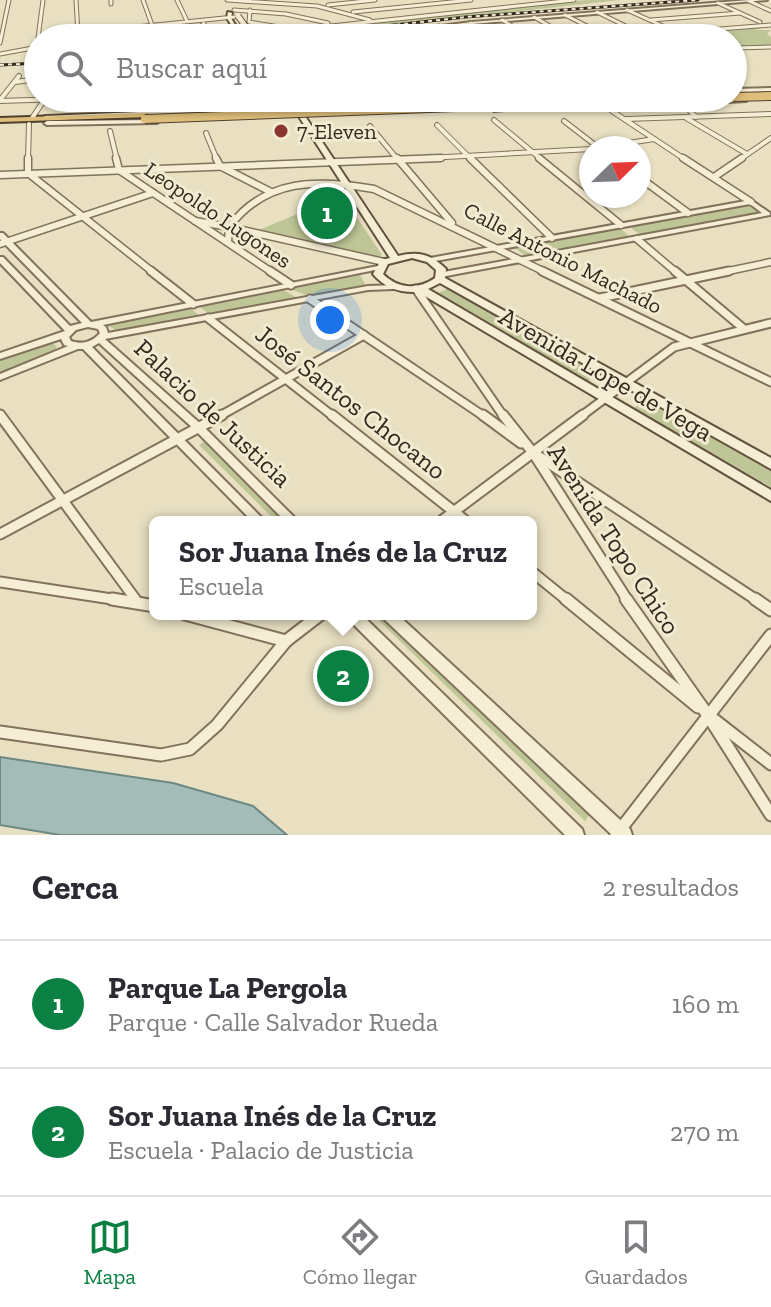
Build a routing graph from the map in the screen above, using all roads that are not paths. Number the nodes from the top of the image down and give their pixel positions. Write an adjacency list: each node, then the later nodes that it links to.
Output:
1 (5, 0): 54 (street)
2 (43, 0): 34 (street)
3 (76, 0): 35 (street)
4 (143, 0): 37 (street)
5 (177, 0): 31 (street)
6 (225, 0): 7 (street); 25 (main road)
7 (258, 0): 14 (street); 20 (street)
8 (275, 0): 14 (street)
9 (375, 0): 18 (street)
10 (471, 0): 23 (street)
11 (520, 0): 17 (street)
12 (574, 0): 17 (street)
13 (765, 0): 15 (street)
14 (267, 1): 18 (street)
15 (749, 1): 16 (street); 21 (street)
16 (718, 3): 19 (street); 24 (street)
17 (539, 4): 32 (street)
18 (317, 6): 23 (street)
19 (627, 10): 22 (street); 30 (street)
20 (249, 11): 25 (street); 42 (street); 43 (street)
21 (771, 11)
22 (597, 12): 26 (street); 49 (street)
23 (350, 13): 32 (street)
24 (740, 13): 30 (street); 51 (street)
25 (234, 15): 31 (street); 39 (main road); 40 (main road, bridge); 41 (main road, bridge)
26 (565, 15): 28 (street); 48 (street)
27 (112, 16): 36 (street)
28 (534, 17): 29 (street); 47 (street)
29 (502, 20): 33 (street); 46 (street)
30 (651, 20): 50 (street)
31 (187, 21): 38 (street)
32 (375, 21): 44 (street)
33 (471, 23): 45 (street)
34 (40, 24)
35 (77, 24)
36 (113, 24)
37 (152, 24)
38 (161, 24)
39 (236, 24)
40 (239, 24)
41 (243, 24)
42 (260, 24)
43 (329, 24)
44 (344, 24)
45 (460, 24)
46 (509, 24)
47 (546, 24)
48 (583, 24)
49 (622, 24)
50 (660, 24)
51 (765, 24): 52 (street); 53 (street)
52 (747, 25)
53 (771, 25)
54 (0, 43)
55 (24, 47): 58 (street)
56 (771, 47): 57 (street)
57 (747, 48)
58 (0, 54)
59 (19, 76): 61 (street)
60 (24, 81): 61 (street)
61 (15, 82): 69 (street)
62 (747, 91): 63 (street)
63 (771, 94): 64 (highway, bridge); 67 (street)
64 (747, 95)
65 (747, 96): 67 (street)
66 (747, 98): 67 (street)
67 (758, 99)
68 (24, 100): 69 (street)
69 (0, 101)
70 (37, 112): 87 (street)
71 (172, 112): 85 (street)
72 (236, 112): 83 (street)
73 (284, 112): 85 (highway, bridge)
74 (303, 112): 80 (main road)
75 (424, 112): 78 (street)
76 (614, 112): 84 (street)
77 (691, 112): 82 (street)
78 (373, 114): 80 (street)
79 (771, 114): 82 (street)
80 (306, 117): 83 (street); 103 (main road)
81 (685, 117): 82 (street); 84 (street); 100 (street)
82 (696, 117)
83 (238, 118): 85 (street)
84 (625, 119): 96 (street)
85 (45, 120): 87 (highway)
86 (494, 120): 99 (street)
87 (31, 121): 89 (highway); 106 (street)
88 (564, 121): 94 (street)
89 (0, 122)
90 (437, 125): 101 (street)
91 (370, 126): 102 (street, Calle Antonio Machado)
92 (110, 131): 105 (street, Leopoldo Lugones)
93 (206, 133): 104 (street)
94 (582, 136)
95 (771, 138): 100 (street)
96 (655, 139): 97 (street); 108 (street)
97 (651, 140)
98 (579, 150): 99 (street)
99 (535, 154): 101 (street); 118 (street)
100 (747, 154): 108 (street)
101 (467, 156): 102 (street); 121 (street)
102 (397, 159): 103 (street); 120 (street, Calle Antonio Machado)
103 (332, 162): 104 (street); 109 (main road)
104 (220, 166): 105 (street); 111 (street)
105 (119, 170): 106 (street); 112 (street, Leopoldo Lugones)
106 (28, 173): 107 (street); 116 (street)
107 (0, 175)
108 (714, 177): 113 (street)
109 (346, 184): 111 (street); 120 (street); 129 (main road)
110 (651, 186): 114 (street)
111 (271, 192): 119 (street)
112 (153, 193): 116 (street); 117 (street, Leopoldo Lugones)
113 (751, 202): 114 (street); 115 (street)
114 (688, 213): 118 (street)
115 (770, 215): 122 (street)
116 (81, 217): 123 (street); 140 (street)
117 (195, 221): 119 (street); 124 (street, Leopoldo Lugones)
118 (621, 225): 121 (street)
119 (229, 227): 124 (street); 129 (street)
120 (456, 227): 125 (street, Calle Antonio Machado)
121 (552, 238): 125 (street)
122 (637, 239): 127 (street); 133 (street)
123 (2, 240): 143 (street)
124 (228, 242): 134 (street, Leopoldo Lugones)
125 (498, 248): 127 (street, Calle Antonio Machado); 128 (street)
126 (0, 259): 145 (street)
127 (523, 259): 132 (street); 138 (street, Calle Antonio Machado)
128 (430, 260): 129 (main road); 132 (main road)
129 (386, 262): 131 (street); 135 (main road)
130 (771, 262): 133 (street)
131 (359, 273): 134 (street); 136 (street)
132 (441, 277): 137 (main road); 153 (main road, Avenida Lope de Vega)
133 (686, 280): 138 (street); 144 (street)
134 (291, 285): 140 (street)
135 (394, 287): 136 (street); 137 (main road)
136 (368, 288): 139 (street)
137 (418, 289): 158 (main road, Avenida Lope de Vega); 165 (street, Avenida Topo Chico)
138 (600, 298): 149 (street, Calle Antonio Machado)
139 (310, 299): 141 (street); 146 (street, Leopoldo Lugones)
140 (193, 304): 143 (street)
141 (208, 318): 148 (street); 155 (street, José Santos Chocano)
142 (771, 323): 144 (street)
143 (91, 324): 145 (street); 148 (street, Palacio de Justicia)
144 (744, 329): 149 (street)
145 (68, 332): 147 (street); 150 (street, Palacio de Justicia)
146 (364, 335): 155 (street); 165 (street, Leopoldo Lugones)
147 (48, 338): 151 (street); 152 (street)
148 (101, 338): 150 (street); 163 (street, Palacio de Justicia)
149 (687, 342): 156 (street, Calle Antonio Machado); 157 (street)
150 (81, 346): 151 (street); 164 (street, Palacio de Justicia)
151 (61, 352): 154 (street)
152 (0, 356)
153 (602, 370): 157 (main road, Avenida Lope de Vega); 158 (main road)
154 (0, 377)
155 (288, 378): 163 (street); 169 (street, José Santos Chocano)
156 (771, 382)
157 (627, 384): 159 (main road, Avenida Lope de Vega); 160 (street)
158 (582, 385): 160 (main road, Avenida Lope de Vega)
159 (642, 392): 161 (main road); 166 (main road, Avenida Lope de Vega)
160 (605, 399): 161 (main road, Avenida Lope de Vega); 165 (street)
161 (629, 414): 167 (main road, Avenida Lope de Vega)
162 (0, 415): 168 (street)
163 (199, 428): 164 (street); 171 (street, Palacio de Justicia)
164 (179, 439): 168 (street); 170 (street, Palacio de Justicia)
165 (534, 454): 169 (street); 179 (street, Leopoldo Lugones); 186 (street, Avenida Topo Chico)
166 (771, 464)
167 (771, 496)
168 (64, 500): 174 (street); 177 (street)
169 (453, 511): 172 (street); 173 (street, José Santos Chocano)
170 (254, 516)
171 (287, 516)
172 (447, 516)
173 (459, 516)
174 (0, 534)
175 (537, 576): 186 (street)
176 (0, 582): 177 (street)
177 (136, 600): 178 (street)
178 (149, 604)
179 (771, 610)
180 (207, 620): 185 (street)
181 (313, 620): 185 (street)
182 (358, 620): 191 (street)
183 (394, 620): 190 (street)
184 (771, 635): 186 (street)
185 (286, 641): 187 (street)
186 (707, 714): 188 (street); 189 (street, Avenida Topo Chico); 190 (street)
187 (0, 732)
188 (771, 764)
189 (771, 815)
190 (620, 833)
191 (576, 835)

